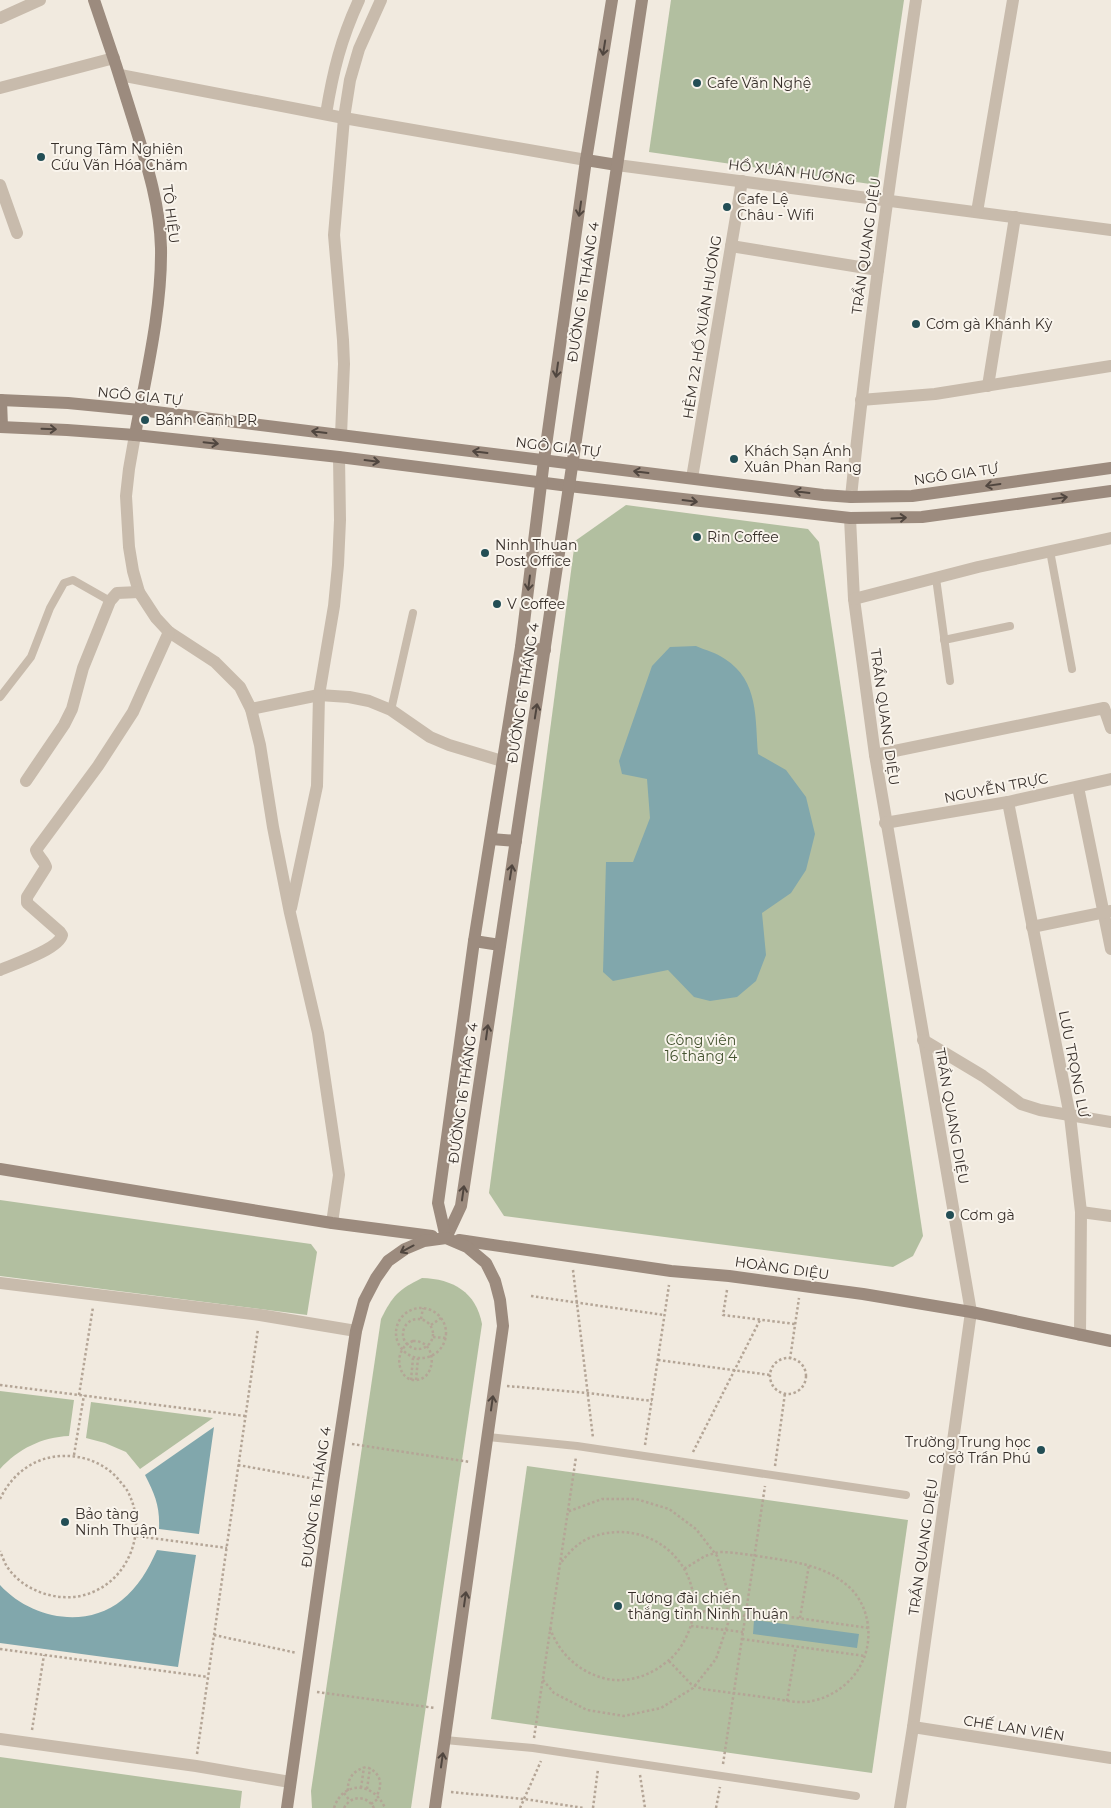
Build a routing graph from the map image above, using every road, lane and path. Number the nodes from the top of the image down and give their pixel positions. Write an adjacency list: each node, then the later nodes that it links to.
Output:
1 (40, 0): 9 (street)
2 (94, 0): 12 (main road, TÔ HIỆU)
3 (612, 0): 19 (main road, ĐƯỜNG 16 THÁNG 4, one-way to 19)
4 (642, 0): 20 (main road, ĐƯỜNG 16 THÁNG 4)
5 (916, 0): 23 (street, TRẦN QUANG DIỆU)
6 (1013, 0): 24 (street)
7 (359, 1): 8 (street); 10 (street)
8 (379, 4): 11 (street)
9 (0, 18)
10 (341, 43): 11 (street); 14 (street)
11 (359, 49): 15 (street)
12 (114, 58): 13 (main road, TÔ HIỆU); 16 (street)
13 (120, 75): 17 (street); 34 (main road, TÔ HIỆU)
14 (332, 75): 15 (street); 17 (street)
15 (350, 80): 18 (street)
16 (0, 88)
17 (326, 114): 18 (street)
18 (344, 118): 19 (street); 37 (street)
19 (586, 160): 20 (main road); 39 (main road, ĐƯỜNG 16 THÁNG 4, one-way to 39)
20 (617, 165): 21 (street, HỒ XUÂN HƯƠNG); 40 (main road, ĐƯỜNG 16 THÁNG 4)
21 (742, 181): 23 (street, HỒ XUÂN HƯƠNG); 28 (street, HẺM 22 HỒ XUÂN HƯƠNG)
22 (0, 185): 27 (street)
23 (887, 200): 24 (street, HỒ XUÂN HƯƠNG); 29 (street, TRẦN QUANG DIỆU)
24 (977, 212): 25 (street, HỒ XUÂN HƯƠNG)
25 (1015, 217): 26 (street, HỒ XUÂN HƯƠNG); 31 (street)
26 (1111, 230)
27 (17, 233)
28 (731, 246): 29 (street); 42 (street, HẺM 22 HỒ XUÂN HƯƠNG)
29 (878, 270): 33 (street, TRẦN QUANG DIỆU)
30 (1111, 366): 31 (street)
31 (988, 386): 33 (street)
32 (0, 400): 34 (main road, NGÔ GIA TỰ); 35 (main road)
33 (861, 400): 46 (street, TRẦN QUANG DIỆU)
34 (140, 410): 36 (main road, TÔ HIỆU); 37 (main road, NGÔ GIA TỰ, one-way to 34)
35 (1, 427): 36 (main road, one-way to 36)
36 (135, 435): 38 (main road, one-way to 38); 51 (street)
37 (341, 435): 38 (main road); 39 (main road, NGÔ GIA TỰ, one-way to 37)
38 (339, 457): 43 (main road, one-way to 43); 62 (street)
39 (544, 460): 40 (main road, NGÔ GIA TỰ); 43 (main road, ĐƯỜNG 16 THÁNG 4)
40 (573, 464): 42 (main road, NGÔ GIA TỰ, one-way to 40); 44 (main road, ĐƯỜNG 16 THÁNG 4)
41 (1111, 468): 46 (main road, NGÔ GIA TỰ, one-way to 46)
42 (692, 478): 46 (main road, NGÔ GIA TỰ, one-way to 42)
43 (541, 483): 44 (main road); 58 (main road, ĐƯỜNG 16 THÁNG 4, one-way to 58)
44 (569, 486): 47 (main road, one-way to 47); 59 (main road, ĐƯỜNG 16 THÁNG 4)
45 (1111, 491): 47 (main road, one-way to 45)
46 (851, 497): 47 (main road)
47 (850, 518): 52 (street, TRẦN QUANG DIỆU)
48 (1111, 538): 49 (street)
49 (1050, 551): 50 (street); 60 (lane)
50 (936, 578): 52 (street); 57 (lane)
51 (139, 592): 53 (street); 56 (street)
52 (854, 599): 67 (street, TRẦN QUANG DIỆU)
53 (110, 600): 63 (lane); 70 (street)
54 (413, 613): 65 (lane)
55 (1010, 626): 57 (lane)
56 (169, 632): 64 (street); 82 (street)
57 (944, 640): 61 (lane)
58 (521, 647): 59 (main road); 68 (main road, ĐƯỜNG 16 THÁNG 4)
59 (545, 650): 75 (main road, ĐƯỜNG 16 THÁNG 4, one-way to 59)
60 (1072, 669)
61 (950, 680)
62 (319, 695): 64 (street); 65 (street); 77 (street)
63 (0, 697)
64 (251, 709): 77 (street)
65 (391, 710): 68 (street)
66 (1111, 728): 67 (street)
67 (875, 755): 73 (street, TRẦN QUANG DIỆU)
68 (502, 761): 74 (main road, ĐƯỜNG 16 THÁNG 4)
69 (1111, 779): 71 (street, NGUYỄN TRỰC)
70 (26, 781)
71 (1078, 787): 72 (street, NGUYỄN TRỰC); 76 (street)
72 (1008, 802): 73 (street, NGUYỄN TRỰC); 78 (street, LƯU TRỌNG LƯ)
73 (885, 823): 83 (street, TRẦN QUANG DIỆU)
74 (491, 839): 75 (main road); 79 (main road, ĐƯỜNG 16 THÁNG 4)
75 (516, 841): 80 (main road, ĐƯỜNG 16 THÁNG 4, one-way to 75)
76 (1107, 912): 78 (street); 81 (street)
77 (290, 913): 89 (street)
78 (1032, 927): 84 (street, LƯU TRỌNG LƯ)
79 (474, 941): 80 (main road); 90 (main road, ĐƯỜNG 16 THÁNG 4)
80 (500, 945): 90 (main road, ĐƯỜNG 16 THÁNG 4, one-way to 80)
81 (1111, 950)
82 (0, 970)
83 (923, 1040): 84 (street); 100 (street, TRẦN QUANG DIỆU)
84 (1070, 1116): 85 (street); 87 (street, LƯU TRỌNG LƯ)
85 (1111, 1122)
86 (0, 1169): 89 (main road, HOÀNG DIỆU)
87 (1081, 1212): 88 (street); 111 (street, LƯU TRỌNG LƯ)
88 (1111, 1216)
89 (332, 1223): 90 (main road, HOÀNG DIỆU)
90 (446, 1238): 91 (main road, HOÀNG DIỆU); 109 (main road, ĐƯỜNG 16 THÁNG 4, one-way to 109); 128 (main road)
91 (572, 1256): 92 (main road, HOÀNG DIỆU); 98 (path)
92 (670, 1271): 93 (main road, HOÀNG DIỆU); 102 (path)
93 (729, 1276): 95 (main road, HOÀNG DIỆU); 105 (path)
94 (0, 1283): 96 (street)
95 (800, 1286): 100 (main road, HOÀNG DIỆU); 106 (path)
96 (95, 1294): 101 (street); 131 (path)
97 (532, 1296): 98 (path)
98 (577, 1302): 102 (path); 129 (path)
99 (423, 1308): 103 (path); 104 (path); 108 (path)
100 (970, 1312): 111 (main road, HOÀNG DIỆU); 182 (street, TRẦN QUANG DIỆU)
101 (260, 1315): 109 (street); 134 (path)
102 (664, 1315): 122 (path)
103 (441, 1318): 107 (path); 113 (path)
104 (421, 1319): 107 (path); 110 (path)
105 (760, 1320): 106 (path); 123 (path)
106 (795, 1324): 121 (path)
107 (431, 1325): 112 (path)
108 (396, 1330): 110 (path); 117 (path)
109 (356, 1331): 136 (main road, ĐƯỜNG 16 THÁNG 4)
110 (403, 1331): 115 (path)
111 (1080, 1335): 114 (main road, HOÀNG DIỆU)
112 (434, 1336): 113 (path); 116 (path)
113 (446, 1338): 118 (path)
114 (1111, 1341)
115 (407, 1343): 116 (path); 116 (path); 117 (path)
116 (427, 1346): 118 (path)
117 (402, 1349): 119 (path); 125 (path)
118 (432, 1356): 120 (path); 126 (path)
119 (413, 1358): 120 (path); 125 (path)
120 (418, 1358): 126 (path)
121 (790, 1359): 124 (path); 130 (path)
122 (658, 1360): 123 (path); 133 (path)
123 (734, 1370): 124 (path); 141 (path)
124 (770, 1375): 130 (path)
125 (411, 1380): 126 (path)
126 (416, 1380)
127 (0, 1385): 131 (path)
128 (495, 1385): 129 (path); 135 (main road, one-way to 128)
129 (588, 1393): 133 (path); 138 (path)
130 (785, 1393): 144 (path)
131 (79, 1395): 132 (path)
132 (84, 1395): 134 (path); 139 (path)
133 (652, 1401): 140 (path)
134 (245, 1416): 142 (path)
135 (488, 1436): 137 (lane); 143 (main road)
136 (339, 1442): 143 (path); 145 (main road, ĐƯỜNG 16 THÁNG 4)
137 (577, 1446): 138 (lane); 148 (path)
138 (594, 1448): 140 (lane)
139 (74, 1455): 147 (path); 149 (path)
140 (644, 1456): 141 (lane)
141 (688, 1462): 144 (lane)
142 (238, 1464): 145 (path); 150 (path)
143 (484, 1464): 181 (main road, one-way to 143)
144 (770, 1475): 146 (lane); 153 (path)
145 (333, 1482): 172 (main road, ĐƯỜNG 16 THÁNG 4)
146 (906, 1495)
147 (0, 1499)
148 (567, 1512): 152 (path); 154 (path)
149 (136, 1536): 150 (path); 151 (path)
150 (227, 1548): 167 (path)
151 (0, 1551)
152 (714, 1553): 153 (path); 156 (path); 159 (path)
153 (754, 1556): 155 (path); 158 (path)
154 (560, 1564): 156 (path); 163 (path)
155 (809, 1565): 161 (path); 164 (path)
156 (684, 1569): 157 (path)
157 (693, 1610): 159 (path); 162 (path)
158 (746, 1610): 160 (path); 161 (path)
159 (728, 1614): 160 (path); 165 (path)
160 (745, 1616): 166 (path)
161 (800, 1618): 164 (path)
162 (691, 1626): 165 (path); 174 (path)
163 (550, 1628): 174 (path); 176 (path)
164 (869, 1628): 173 (path)
165 (726, 1630): 166 (path); 177 (path)
166 (743, 1632): 168 (path)
167 (214, 1635): 172 (path); 175 (path)
168 (742, 1639): 169 (path); 179 (path)
169 (796, 1647): 173 (path); 180 (path)
170 (0, 1649): 171 (path)
171 (44, 1655): 175 (path); 185 (path)
172 (308, 1656): 178 (main road, ĐƯỜNG 16 THÁNG 4)
173 (865, 1656): 180 (path)
174 (669, 1661): 177 (path)
175 (208, 1677): 191 (path)
176 (543, 1680): 177 (path); 186 (path)
177 (695, 1686): 179 (path)
178 (303, 1690): 181 (path); 195 (main road, ĐƯỜNG 16 THÁNG 4)
179 (734, 1694): 180 (path); 194 (path)
180 (787, 1701)
181 (449, 1710): 184 (main road)
182 (913, 1727): 189 (street, CHẾ LAN VIÊN); 217 (street, TRẦN QUANG DIỆU)
183 (0, 1739): 185 (street)
184 (445, 1740): 186 (lane); 199 (main road, one-way to 184)
185 (30, 1743): 191 (street)
186 (533, 1748): 187 (lane)
187 (546, 1750): 188 (lane); 203 (path)
188 (600, 1758): 190 (lane); 214 (path)
189 (1111, 1758)
190 (639, 1764): 194 (lane); 215 (path)
191 (196, 1766): 195 (street)
192 (364, 1767): 193 (path); 196 (path); 198 (path)
193 (370, 1768): 197 (path); 201 (path)
194 (721, 1776): 202 (lane); 216 (path)
195 (290, 1782): 206 (main road, ĐƯỜNG 16 THÁNG 4)
196 (361, 1788): 197 (path); 198 (path)
197 (367, 1789): 201 (path)
198 (348, 1791): 200 (path)
199 (438, 1791): 203 (path); 211 (main road)
200 (344, 1793): 204 (path); 207 (path)
201 (378, 1796): 205 (path); 210 (path)
202 (856, 1796)
203 (524, 1799): 212 (path); 213 (path)
204 (350, 1801): 205 (path); 208 (path)
205 (371, 1804): 209 (path)
206 (287, 1808)
207 (334, 1808)
208 (344, 1808)
209 (374, 1808)
210 (385, 1808)
211 (435, 1808)
212 (520, 1808)
213 (584, 1808)
214 (593, 1808)
215 (645, 1808)
216 (716, 1808)
217 (900, 1808)

